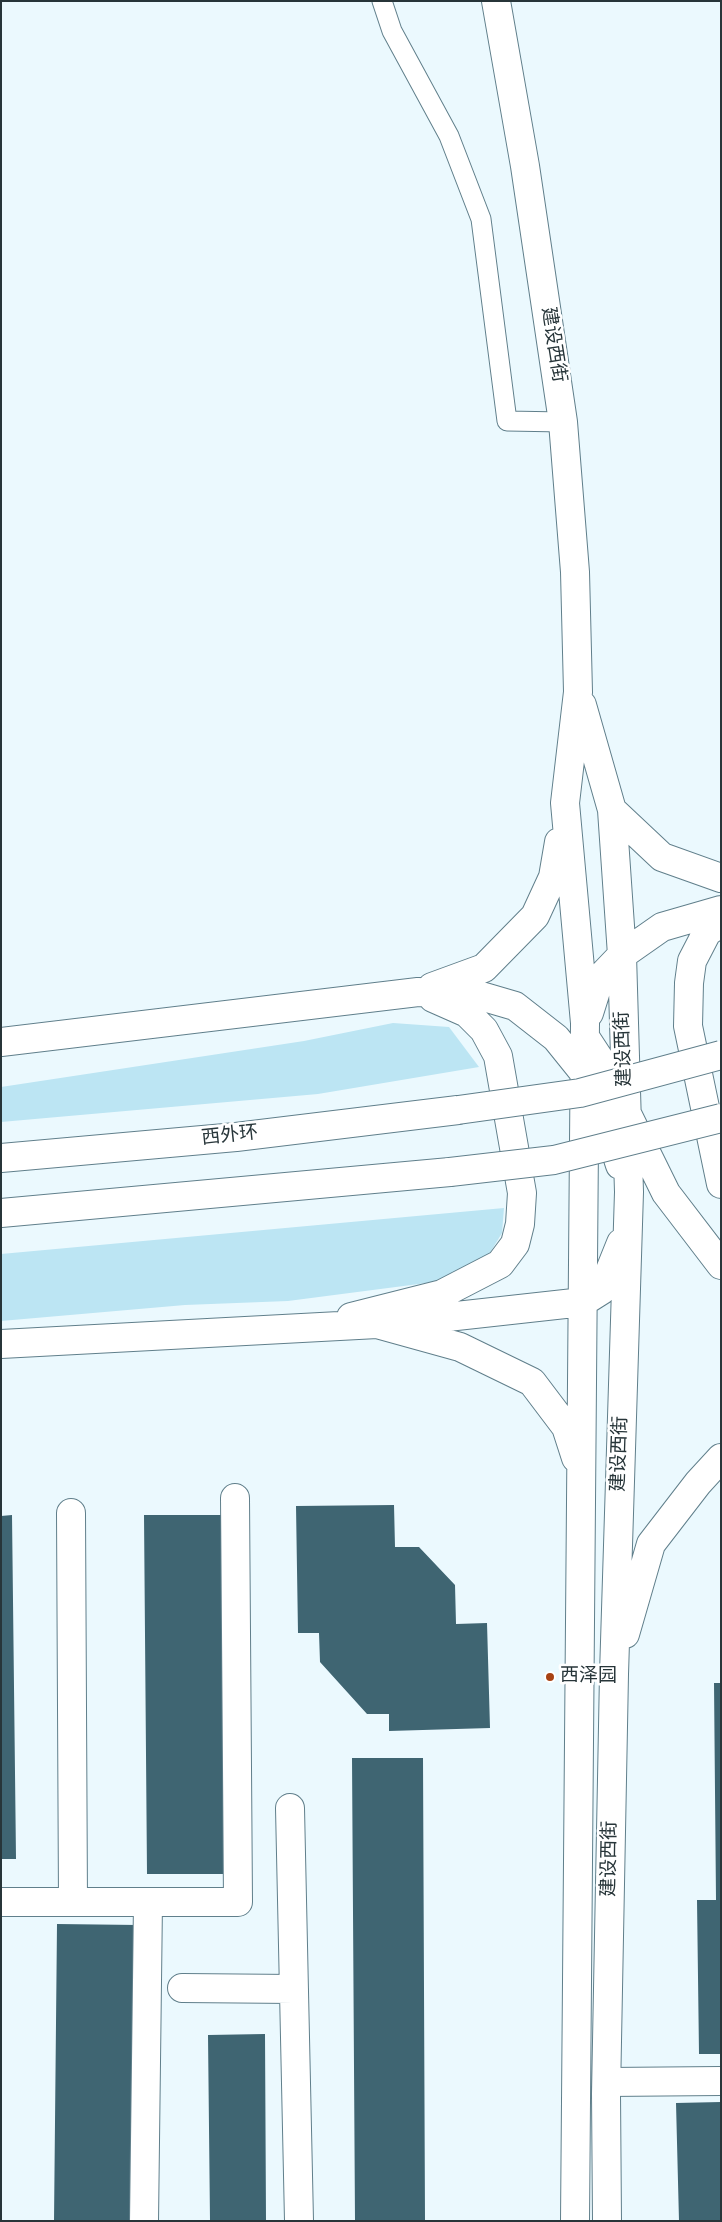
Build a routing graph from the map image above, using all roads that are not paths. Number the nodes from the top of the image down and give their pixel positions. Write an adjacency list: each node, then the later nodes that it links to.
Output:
1 (382, 1): 3 (lane)
2 (496, 1): 3 (main road, 建设西街)
3 (563, 422): 4 (main road, 建设西街)
4 (578, 692): 5 (main road, 建设西街); 6 (main road, 建设西街)
5 (566, 803): 11 (main road); 12 (main road, 建设西街)
6 (612, 810): 7 (main road); 10 (main road, 建设西街)
7 (721, 878)
8 (721, 910): 10 (main road)
9 (721, 923): 19 (main road)
10 (622, 955): 12 (main road); 16 (main road, 建设西街)
11 (418, 992): 13 (main road); 15 (main road); 26 (main road)
12 (585, 1030): 15 (main road, 建设西街); 16 (main road)
13 (1, 1042)
14 (721, 1055): 18 (main road, 西外环, bridge)
15 (585, 1074): 20 (main road); 24 (main road, 建设西街)
16 (628, 1115): 20 (main road, 建设西街); 23 (main road)
17 (721, 1118): 21 (main road, bridge)
18 (1, 1158)
19 (721, 1184)
20 (629, 1192): 22 (main road, 建设西街)
21 (1, 1213)
22 (629, 1223): 24 (main road); 32 (main road, 建设西街)
23 (721, 1265)
24 (582, 1302): 25 (main road); 29 (main road, 建设西街)
25 (376, 1324): 26 (main road); 29 (main road)
26 (311, 1328): 27 (main road)
27 (1, 1344)
28 (721, 1458): 32 (main road)
29 (583, 1476): 43 (main road, 建设西街)
30 (235, 1498): 36 (main road)
31 (71, 1513): 35 (main road)
32 (614, 1674): 40 (main road, 建设西街)
33 (290, 1808): 38 (main road)
34 (1, 1902): 35 (main road)
35 (73, 1902): 36 (main road)
36 (148, 1902): 41 (main road)
37 (182, 1988): 38 (main road)
38 (294, 1989): 42 (main road)
39 (721, 2080): 40 (main road)
40 (607, 2082): 44 (main road, 建设西街)
41 (144, 2221)
42 (300, 2221)
43 (575, 2221)
44 (607, 2221)

